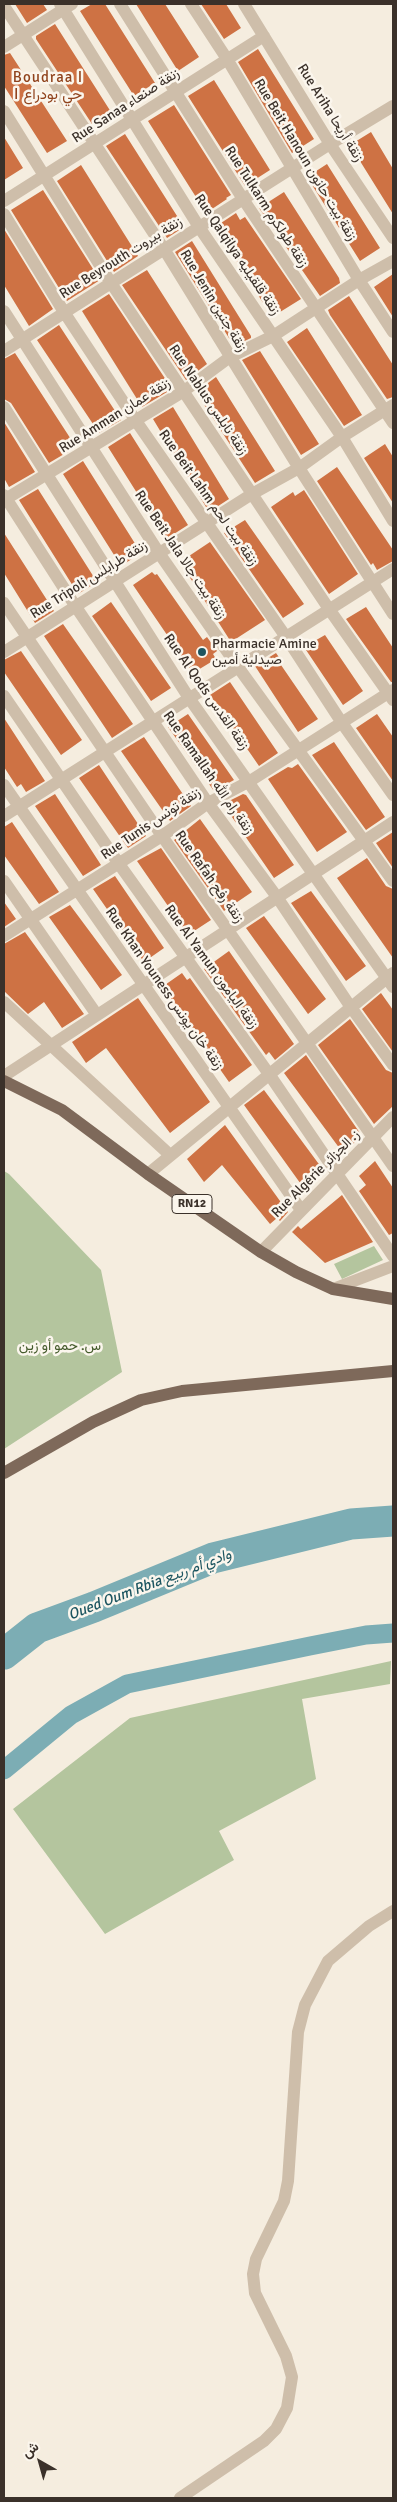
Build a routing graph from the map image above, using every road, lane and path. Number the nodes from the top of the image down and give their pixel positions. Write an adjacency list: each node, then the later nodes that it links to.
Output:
1 (120, 4): 10 (street, Rue Tulkarm زنقة طولكرم)
2 (191, 4): 9 (street, Rue Beit Hanoun زنقة بيت حانون)
3 (244, 4): 7 (street, Rue Ariha زنقة أريحا)
4 (4, 6): 6 (street, Rue Jenin زنقة جنين)
5 (65, 6): 6 (street); 13 (street, Rue Qalqilya زنقة قلقيليه)
6 (23, 35): 8 (street); 14 (street, Rue Jenin زنقة جنين)
7 (264, 36): 9 (street, Rue Sanaa زنقة صنعاء); 15 (street, Rue Ariha زنقة أريحا)
8 (4, 47)
9 (227, 59): 10 (street, Rue Sanaa زنقة صنعاء); 16 (street, Rue Beit Hanoun زنقة بيت حانون)
10 (174, 92): 13 (street, Rue Sanaa زنقة صنعاء); 18 (street, Rue Tulkarm زنقة طولكرم)
11 (393, 106): 15 (street, Rue Beyrouth زنقة بيروت)
12 (4, 112): 17 (street, Rue Nablus زنقة نابلس)
13 (131, 120): 14 (street, Rue Sanaa زنقة صنعاء); 21 (street, Rue Qalqilya زنقة قلقيليه)
14 (95, 143): 17 (street, Rue Sanaa زنقة صنعاء); 23 (street, Rue Jenin زنقة جنين)
15 (330, 144): 16 (street, Rue Beyrouth زنقة بيروت); 22 (street, Rue Ariha زنقة أريحا)
16 (291, 169): 18 (street, Rue Beyrouth زنقة بيروت); 25 (street, Rue Beit Hanoun زنقة بيت حانون)
17 (44, 176): 19 (street, Rue Sanaa زنقة صنعاء); 26 (street, Rue Nablus زنقة نابلس)
18 (243, 199): 21 (street, Rue Beyrouth زنقة بيروت); 27 (street, Rue Tulkarm زنقة طولكرم)
19 (4, 201)
20 (4, 214): 29 (street, Rue Beit Lahm زنقة بيت لحم)
21 (199, 226): 23 (street, Rue Beyrouth زنقة بيروت); 31 (street, Rue Qalqilya زنقة قلقيليه)
22 (393, 238)
23 (164, 249): 26 (street, Rue Beyrouth زنقة بيروت); 34 (street, Rue Jenin زنقة جنين)
24 (393, 261): 25 (street, Rue Amman زنقة عمان)
25 (359, 280): 27 (street, Rue Amman زنقة عمان); 30 (street, Rue Beit Hanoun زنقة بيت حانون)
26 (111, 283): 29 (street, Rue Beyrouth زنقة بيروت); 35 (street, Rue Nablus زنقة نابلس)
27 (315, 310): 31 (street, Rue Amman زنقة عمان); 36 (street, Rue Tulkarm زنقة طولكرم)
28 (4, 311): 32 (street, Rue Beit Jala زنقة بيت جالا)
29 (64, 312): 32 (street, Rue Beyrouth زنقة بيروت); 38 (street, Rue Beit Lahm زنقة بيت لحم)
30 (393, 332)
31 (273, 336): 34 (street, Rue Amman زنقة عمان); 40 (street, Rue Qalqilya زنقة قلقيليه)
32 (22, 339): 33 (street, Rue Beyrouth زنقة بيروت); 41 (street, Rue Beit Jala زنقة بيت جالا)
33 (4, 350)
34 (230, 357): 35 (street, Rue Amman زنقة عمان); 42 (street, Rue Jenin زنقة جنين)
35 (184, 391): 38 (street, Rue Amman زنقة عمان); 44 (street, Rue Nablus زنقة نابلس)
36 (389, 407): 39 (street, Rue Tulkarm زنقة طولكرم); 40 (street, Rue Tripoli زنقة طرابلس)
37 (4, 408): 43 (street, Rue Al Qods زنقة القدس)
38 (136, 421): 41 (street, Rue Amman زنقة عمان); 47 (street, Rue Beit Lahm زنقة بيت لحم)
39 (393, 423)
40 (342, 437): 42 (street, Rue Tripoli زنقة طرابلس); 46 (street, Rue Qalqilya زنقة قلقيليه)
41 (92, 448): 43 (street, Rue Amman زنقة عمان); 48 (street, Rue Beit Jala زنقة بيت جالا)
42 (299, 468): 44 (street, Rue Tripoli زنقة طرابلس); 51 (street, Rue Jenin زنقة جنين)
43 (47, 476): 45 (street, Rue Amman زنقة عمان); 50 (street, Rue Al Qods زنقة القدس)
44 (252, 494): 47 (street, Rue Tripoli زنقة طرابلس); 54 (street, Rue Nablus زنقة نابلس)
45 (4, 498): 53 (street, Rue Ramallah زنقة رام الله)
46 (393, 521)
47 (207, 522): 48 (street, Rue Tripoli زنقة طرابلس); 56 (street, Rue Beit Lahm زنقة بيت لحم)
48 (159, 554): 50 (street, Rue Tripoli زنقة طرابلس); 59 (street, Rue Beit Jala زنقة بيت جالا)
49 (393, 569): 51 (street)
50 (114, 582): 53 (street, Rue Tripoli زنقة طرابلس); 62 (street, Rue Al Qods زنقة القدس)
51 (373, 582): 54 (street); 55 (street, Rue Jenin زنقة جنين)
52 (4, 603): 57 (street, Rue Rafah زنقة رفح)
53 (76, 607): 57 (street, Rue Tripoli زنقة طرابلس); 63 (street, Rue Ramallah زنقة رام الله)
54 (329, 610): 56 (street); 60 (street, Rue Nablus زنقة نابلس)
55 (393, 614)
56 (286, 637): 59 (street); 64 (street, Rue Beit Lahm زنقة بيت لحم)
57 (26, 638): 58 (street, Rue Tripoli زنقة طرابلس); 66 (street, Rue Rafah زنقة رفح)
58 (4, 652)
59 (238, 667): 62 (street); 65 (street, Rue Beit Jala زنقة بيت جالا)
60 (392, 694): 64 (street, Rue Tunis زنقة تونس)
61 (4, 696): 67 (street, Rue Al Yamun زنقة اليامون)
62 (189, 698): 63 (street); 68 (street, Rue Al Qods زنقة القدس)
63 (154, 722): 66 (street); 71 (street, Rue Ramallah زنقة رام الله)
64 (342, 723): 65 (street, Rue Tunis زنقة تونس); 70 (street, Rue Beit Lahm زنقة بيت لحم)
65 (300, 750): 68 (street, Rue Tunis زنقة تونس); 76 (street, Rue Beit Jala زنقة بيت جالا)
66 (104, 752): 67 (street); 75 (street, Rue Rafah زنقة رفح)
67 (60, 780): 72 (street); 77 (street, Rue Al Yamun زنقة اليامون)
68 (250, 781): 71 (street, Rue Tunis زنقة تونس); 78 (street, Rue Al Qods زنقة القدس)
69 (4, 785): 72 (street, Rue Khan Youness زنقة خان يونس)
70 (393, 795)
71 (208, 803): 75 (street, Rue Tunis زنقة تونس); 82 (street, Rue Ramallah زنقة رام الله)
72 (19, 807): 73 (street); 81 (street, Rue Khan Youness زنقة خان يونس)
73 (4, 816)
74 (393, 822): 76 (street)
75 (162, 836): 77 (street, Rue Tunis زنقة تونس); 84 (street, Rue Rafah زنقة رفح)
76 (365, 840): 78 (street); 80 (street, Rue Beit Jala زنقة بيت جالا)
77 (118, 864): 81 (street, Rue Tunis زنقة تونس); 86 (street, Rue Al Yamun زنقة اليامون)
78 (314, 873): 82 (street); 87 (street, Rue Al Qods زنقة القدس)
79 (4, 882): 83 (street)
80 (393, 882)
81 (76, 891): 83 (street, Rue Tunis زنقة تونس); 88 (street, Rue Khan Youness زنقة خان يونس)
82 (277, 898): 84 (street); 90 (street, Rue Ramallah زنقة رام الله)
83 (30, 920): 85 (street, Rue Tunis زنقة تونس); 91 (street)
84 (228, 929): 86 (street); 92 (street, Rue Rafah زنقة رفح)
85 (4, 936)
86 (185, 957): 88 (street); 95 (street, Rue Al Yamun زنقة اليامون)
87 (391, 979): 90 (street)
88 (144, 984): 91 (street); 98 (street, Rue Khan Youness زنقة خان يونس)
89 (4, 1002): 93 (street)
90 (350, 1006): 92 (street); 94 (street, Rue Ramallah زنقة رام الله)
91 (96, 1015): 93 (street)
92 (308, 1043): 95 (street); 100 (street, Rue Rafah زنقة رفح)
93 (50, 1046): 96 (street); 101 (street)
94 (393, 1064)
95 (269, 1074): 98 (street); 104 (street, Rue Al Yamun زنقة اليامون)
96 (4, 1076)
97 (4, 1081): 103 (main road, RN12)
98 (229, 1107): 101 (street); 105 (street, Rue Khan Youness زنقة خان يونس)
99 (393, 1117): 100 (street, Rue Algérie ز. الجزائر)
100 (373, 1137): 102 (street, Rue Rafah زنقة رفح); 104 (street, Rue Algérie ز. الجزائر)
101 (170, 1155): 103 (street)
102 (393, 1166)
103 (148, 1174): 106 (main road, RN12)
104 (337, 1174): 105 (street, Rue Algérie ز. الجزائر); 107 (street, Rue Al Yamun زنقة اليامون)
105 (301, 1210): 106 (street, Rue Algérie ز. الجزائر)
106 (261, 1252): 109 (main road, RN12)
107 (393, 1256)
108 (393, 1266): 109 (street)
109 (333, 1290): 110 (main road, RN12)
110 (393, 1299)
111 (393, 1371): 112 (main road)
112 (4, 1473)
113 (393, 1911): 114 (street)
114 (180, 2498)

